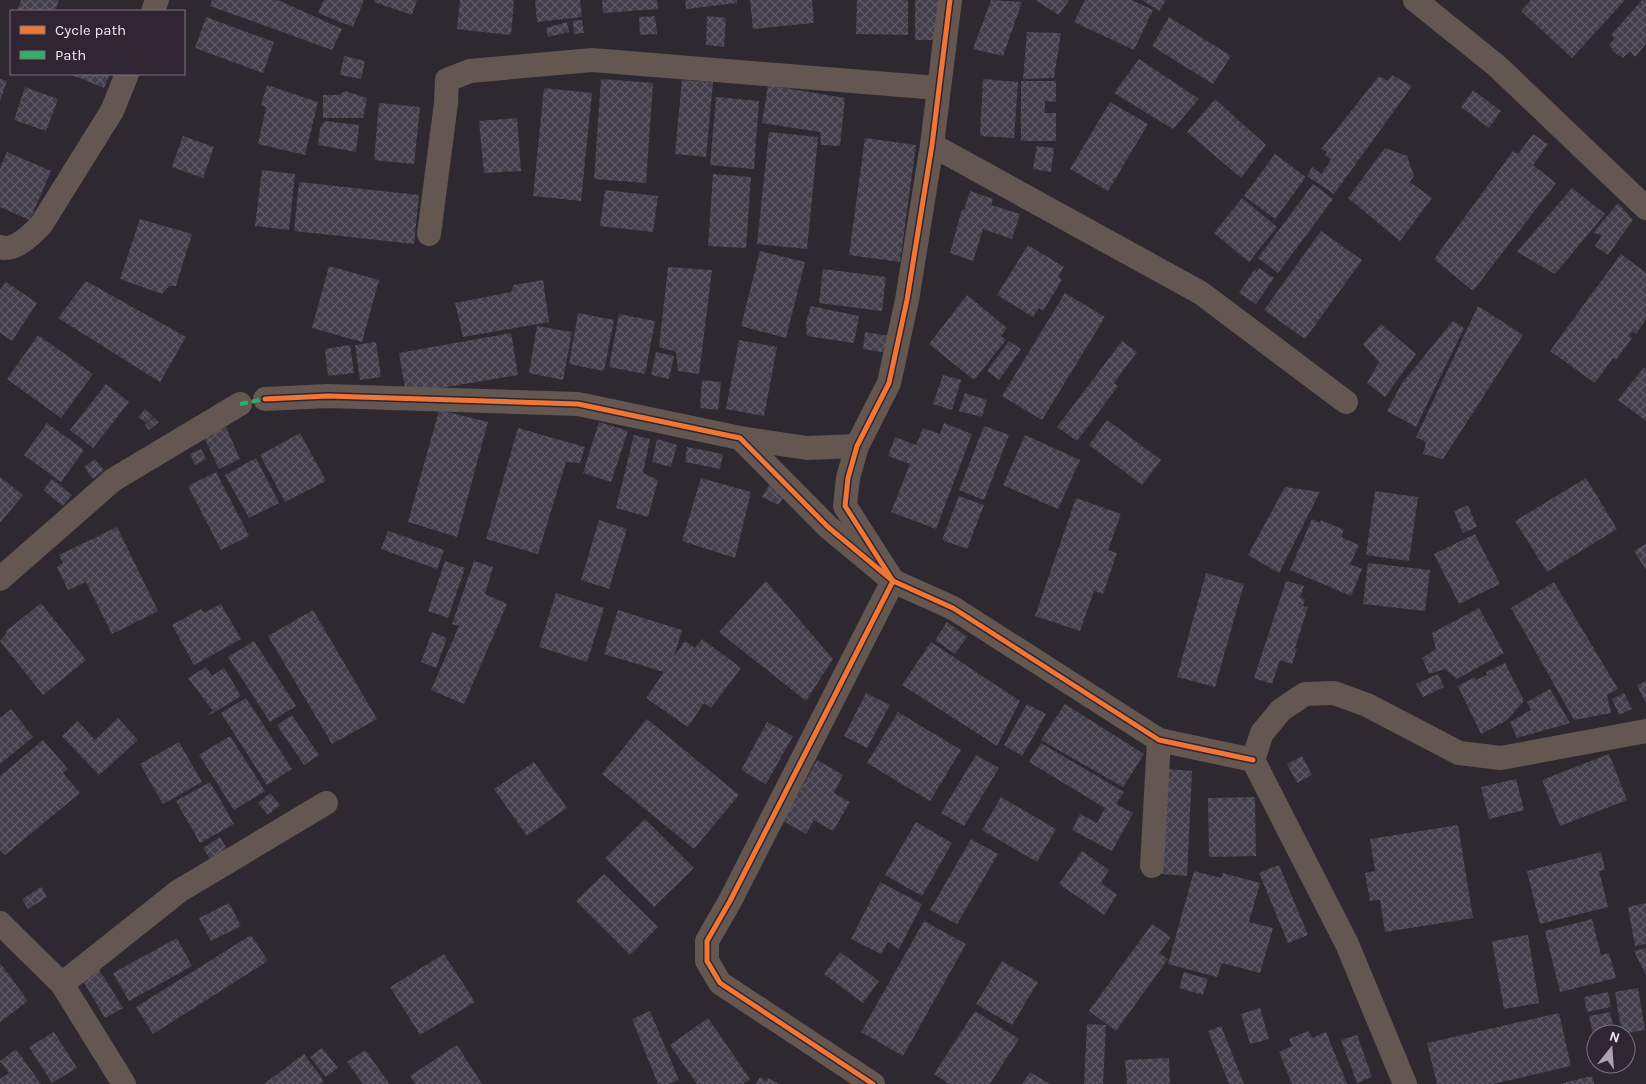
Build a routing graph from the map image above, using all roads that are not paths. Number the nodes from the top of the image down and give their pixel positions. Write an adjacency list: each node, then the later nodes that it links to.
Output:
1 (950, 0): 4 (street)
2 (1415, 0): 6 (street)
3 (127, 75): 8 (street)
4 (938, 88): 5 (street); 7 (street)
5 (932, 145): 10 (street); 13 (street)
6 (1646, 208)
7 (429, 234)
8 (0, 247)
9 (265, 399): 12 (street)
10 (1346, 402)
11 (240, 404): 14 (street)
12 (740, 438): 13 (street); 15 (street)
13 (858, 446): 15 (street)
14 (0, 578)
15 (893, 580): 17 (street); 24 (street)
16 (1646, 731): 18 (street)
17 (1160, 740): 18 (street); 20 (street)
18 (1252, 760): 25 (street)
19 (326, 802): 22 (street)
20 (1152, 866)
21 (0, 923): 22 (street)
22 (62, 984): 23 (street)
23 (124, 1084)
24 (874, 1084)
25 (1405, 1084)

